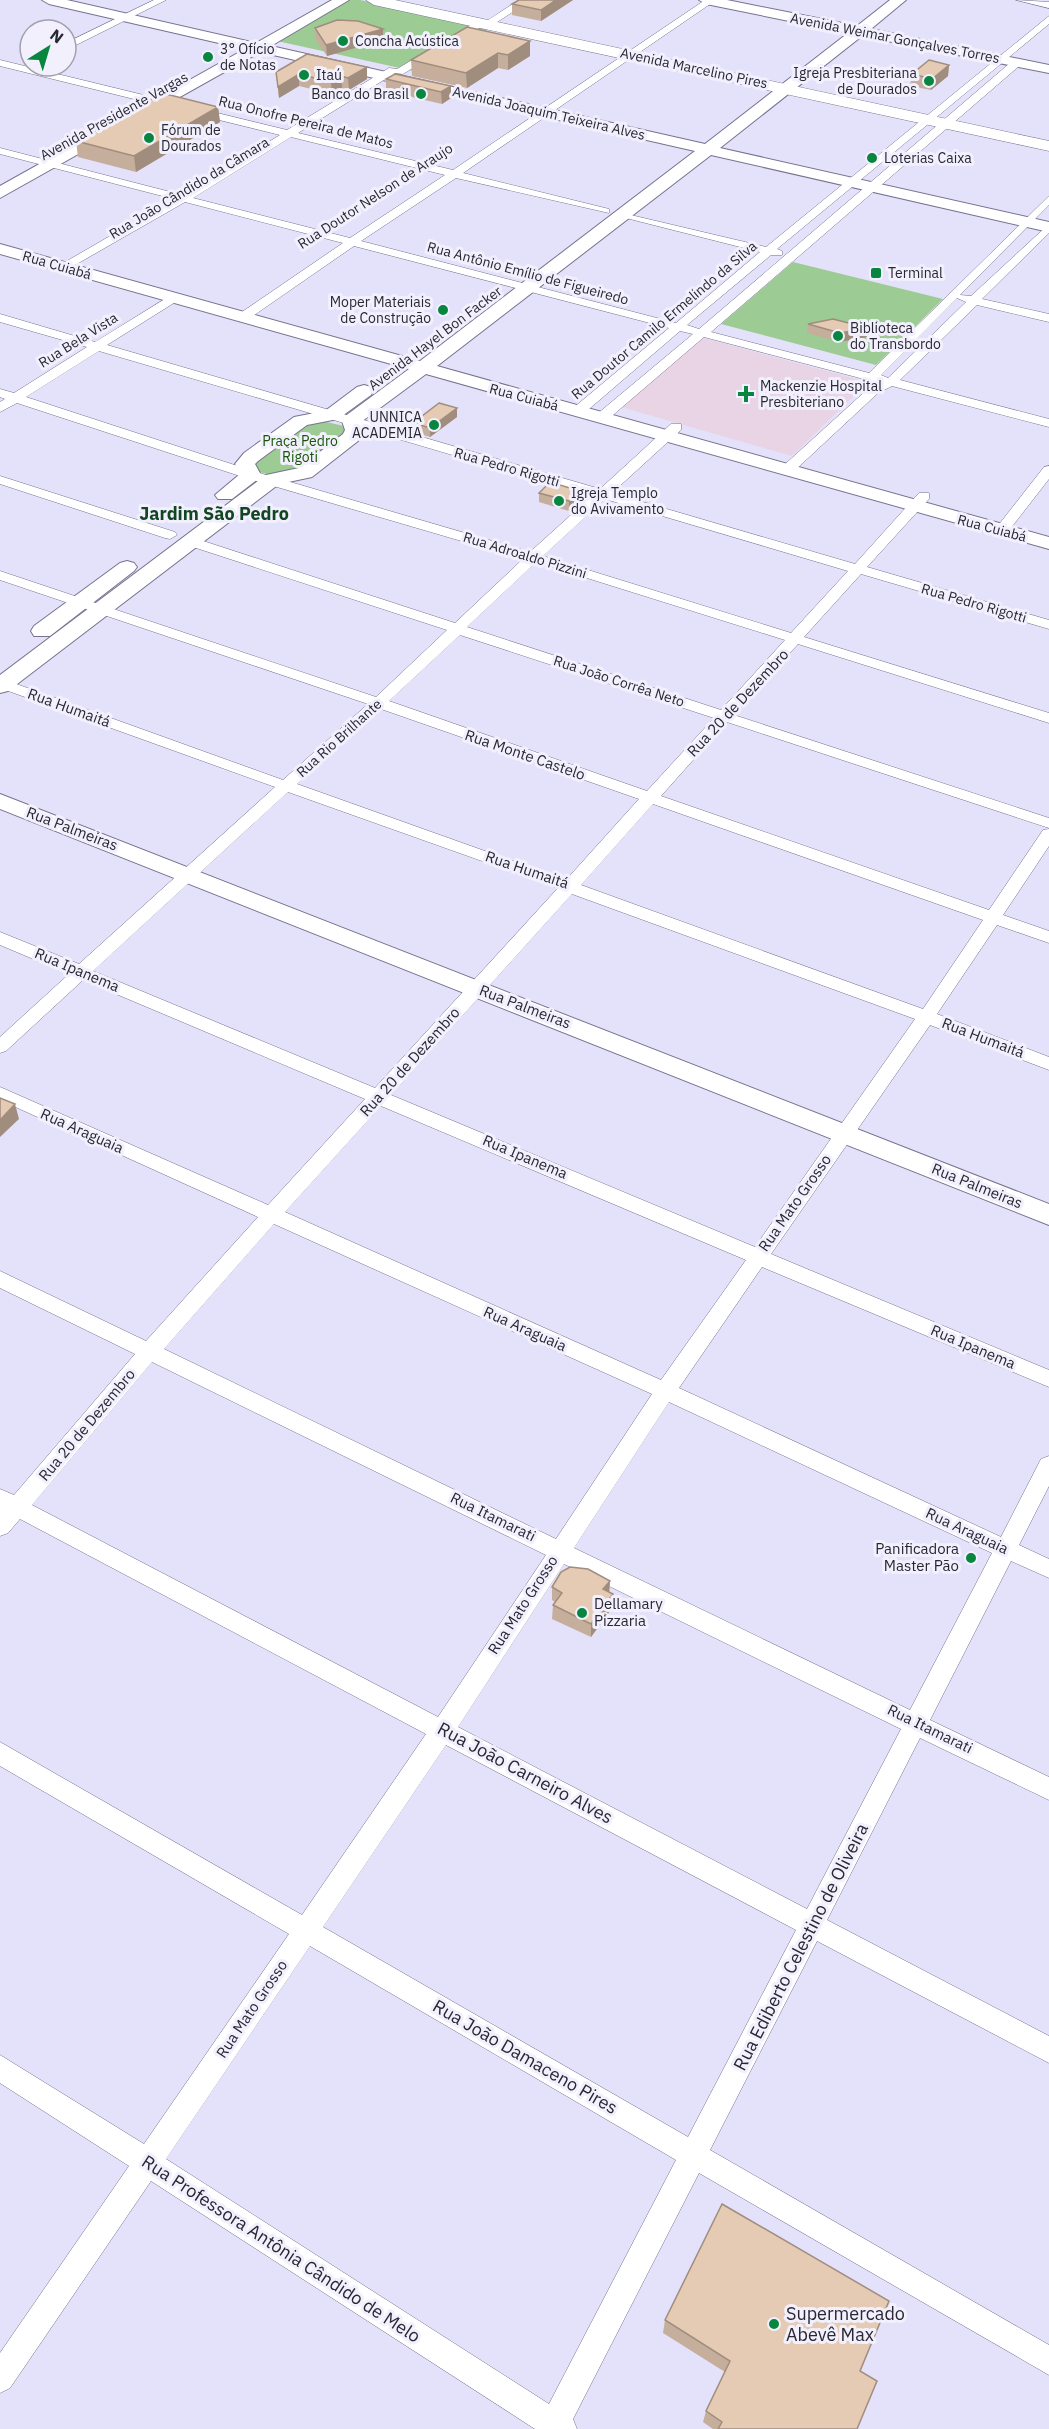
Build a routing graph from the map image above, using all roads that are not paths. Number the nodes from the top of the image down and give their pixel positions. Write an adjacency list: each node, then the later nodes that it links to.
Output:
1 (50, 0): 17 (main road, Avenida Joaquim Teixeira Alves)
2 (84, 0): 17 (main road, Avenida Joaquim Teixeira Alves)
3 (161, 0): 17 (street)
4 (323, 0): 23 (main road, Avenida Presidente Vargas)
5 (342, 0): 23 (main road, Avenida Presidente Vargas)
6 (375, 0): 19 (main road, Avenida Marcelino Pires)
7 (409, 0): 19 (main road, Avenida Marcelino Pires)
8 (510, 0): 19 (street)
9 (526, 0): 19 (street)
10 (694, 0): 24 (street)
11 (709, 0): 20 (main road, Avenida Weimar Gonçalves Torres); 24 (street)
12 (738, 0): 20 (main road, Avenida Weimar Gonçalves Torres)
13 (879, 0): 20 (main road, Avenida Hayel Bon Facker)
14 (899, 0): 20 (main road)
15 (1022, 0): 16 (street)
16 (1049, 5)
17 (128, 11): 21 (street); 22 (street); 23 (main road, Avenida Joaquim Teixeira Alves)
18 (1049, 19): 26 (street)
19 (484, 20): 24 (main road, Avenida Marcelino Pires); 30 (street)
20 (855, 27): 26 (main road, Avenida Weimar Gonçalves Torres); 32 (main road, Avenida Hayel Bon Facker)
21 (78, 32)
22 (78, 40)
23 (256, 43): 30 (main road, Avenida Joaquim Teixeira Alves); 35 (main road, Avenida Presidente Vargas)
24 (631, 50): 32 (main road, Avenida Marcelino Pires); 33 (street); 37 (street, Rua Doutor Nelson de Araujo)
25 (0, 56): 28 (street, Rua Onofre Pereira de Matos)
26 (1016, 56): 27 (main road, Avenida Weimar Gonçalves Torres); 29 (main road, Avenida Weimar Gonçalves Torres); 34 (street); 36 (street)
27 (1049, 62)
28 (17, 65): 35 (street, Rua Onofre Pereira de Matos)
29 (1049, 69)
30 (396, 74): 37 (main road, Avenida Joaquim Teixeira Alves); 39 (street, Rua João Cândido da Câmara); 40 (street)
31 (78, 75): 35 (street, Rua Onofre Pereira de Matos)
32 (782, 82): 38 (main road, Avenida Marcelino Pires); 44 (main road, Avenida Hayel Bon Facker)
33 (559, 90)
34 (959, 94): 36 (street); 38 (street)
35 (159, 97): 40 (street, Rua Onofre Pereira de Matos); 41 (street, Rua Onofre Pereira de Matos); 47 (main road, Avenida Presidente Vargas)
36 (977, 98): 38 (street)
37 (543, 107): 44 (main road, Avenida Joaquim Teixeira Alves); 48 (street, Rua Doutor Nelson de Araujo)
38 (943, 118): 42 (main road, Avenida Marcelino Pires); 45 (main road, Avenida Marcelino Pires); 50 (street); 50 (street)
39 (314, 130): 40 (street, Rua João Cândido da Câmara); 48 (street, Rua Onofre Pereira de Matos)
40 (302, 132): 41 (street); 48 (street, Rua Onofre Pereira de Matos); 52 (street, Rua João Cândido da Câmara)
41 (290, 134): 52 (street)
42 (1049, 134)
43 (0, 141): 47 (street, Rua Antônio Emílio de Figueiredo)
44 (702, 144): 50 (main road, Avenida Joaquim Teixeira Alves); 54 (main road, Avenida Hayel Bon Facker)
45 (1049, 146)
46 (0, 151): 47 (street, Rua Antônio Emílio de Figueiredo)
47 (49, 159): 49 (main road, Avenida Presidente Vargas); 51 (main road, Avenida Presidente Vargas); 52 (street, Rua Antônio Emílio de Figueiredo)
48 (454, 170): 54 (street, Rua Onofre Pereira de Matos); 58 (street, Rua Doutor Nelson de Araujo); 59 (street, Rua Doutor Nelson de Araujo)
49 (0, 180)
50 (863, 181): 55 (main road, Avenida Joaquim Teixeira Alves); 62 (street, Rua Doutor Camilo Ermelindo da Silva); 64 (street)
51 (0, 193)
52 (195, 197): 58 (street, Rua Antônio Emílio de Figueiredo); 65 (street, Rua João Cândido da Câmara)
53 (1049, 199): 55 (street)
54 (618, 209): 57 (main road, Avenida Hayel Bon Facker); 62 (street, Rua Onofre Pereira de Matos); 66 (main road, Avenida Hayel Bon Facker)
55 (1037, 219): 56 (main road, Avenida Joaquim Teixeira Alves); 68 (street)
56 (1049, 227): 69 (street)
57 (576, 232)
58 (342, 235): 59 (street, Rua Antônio Emílio de Figueiredo); 61 (street, Rua Antônio Emílio de Figueiredo); 67 (street, Rua Doutor Nelson de Araujo)
59 (364, 235): 61 (street, Rua Doutor Nelson de Araujo); 66 (street, Rua Antônio Emílio de Figueiredo)
60 (0, 239): 65 (main road, Rua Cuiabá)
61 (353, 243): 66 (street, Rua Antônio Emílio de Figueiredo); 72 (street, Rua Doutor Nelson de Araujo)
62 (775, 247): 64 (street, Rua Onofre Pereira de Matos); 74 (street, Rua Doutor Camilo Ermelindo da Silva)
63 (0, 249): 65 (main road, Rua Cuiabá)
64 (796, 252): 76 (street)
65 (77, 266): 70 (main road, Rua Cuiabá); 72 (main road, Rua Cuiabá)
66 (524, 279): 74 (street, Rua Antônio Emílio de Figueiredo); 77 (street, Rua Antônio Emílio de Figueiredo); 80 (main road, Avenida Hayel Bon Facker)
67 (267, 285)
68 (958, 291): 69 (street); 81 (street)
69 (978, 296): 71 (street); 75 (street); 82 (street)
70 (173, 298): 72 (main road, Rua Cuiabá); 79 (street, Rua Bela Vista)
71 (1049, 308)
72 (240, 311): 80 (main road, Rua Cuiabá)
73 (0, 318): 79 (street, Rua Pedro Rigotti)
74 (690, 318): 76 (street, Rua Antônio Emílio de Figueiredo); 77 (street, Rua Doutor Camilo Ermelindo da Silva)
75 (1049, 318)
76 (713, 324): 78 (street); 81 (street, Rua Antônio Emílio de Figueiredo)
77 (678, 328): 78 (street, Rua Antônio Emílio de Figueiredo); 85 (street, Rua Doutor Camilo Ermelindo da Silva)
78 (701, 333): 81 (street, Rua Antônio Emílio de Figueiredo); 87 (street)
79 (98, 346): 84 (street, Rua Bela Vista); 89 (street, Rua Pedro Rigotti)
80 (417, 362): 85 (main road, Rua Cuiabá); 89 (main road, Avenida Hayel Bon Facker); 90 (main road, Avenida Hayel Bon Facker)
81 (875, 378): 82 (street, Rua Antônio Emílio de Figueiredo); 93 (street)
82 (895, 378): 88 (street, Rua Antônio Emílio de Figueiredo); 91 (street, Rua Antônio Emílio de Figueiredo)
83 (0, 393): 84 (street, Rua Adroaldo Pizzini)
84 (15, 398): 86 (street, Rua Bela Vista); 95 (street, Rua Adroaldo Pizzini)
85 (583, 407): 87 (main road, Rua Cuiabá)
86 (0, 408)
87 (607, 413): 92 (main road, Rua Cuiabá)
88 (1049, 413)
89 (331, 415): 90 (street, Rua Pedro Rigotti); 95 (main road, Avenida Hayel Bon Facker)
90 (351, 421): 96 (main road, Avenida Hayel Bon Facker); 98 (street, Rua Pedro Rigotti)
91 (1049, 423)
92 (671, 432): 93 (main road, Rua Cuiabá); 98 (street, Rua Rio Brilhante)
93 (792, 465): 99 (main road, Rua Cuiabá)
94 (1049, 470): 100 (street)
95 (251, 475): 96 (street, Rua Adroaldo Pizzini); 102 (main road, Avenida Hayel Bon Facker)
96 (273, 479): 102 (main road, Avenida Hayel Bon Facker); 104 (street, Rua Adroaldo Pizzini)
97 (0, 480): 102 (street, Rua João Corrêa Neto)
98 (603, 494): 104 (street, Rua Rio Brilhante); 105 (street, Rua Pedro Rigotti)
99 (920, 501): 100 (main road, Rua Cuiabá); 105 (street, Rua 20 de Dezembro)
100 (1006, 525): 101 (main road, Rua Cuiabá); 103 (main road, Rua Cuiabá)
101 (1049, 531)
102 (180, 538): 107 (main road, Avenida Hayel Bon Facker); 108 (main road, Avenida Hayel Bon Facker); 110 (street, Rua João Corrêa Neto)
103 (1049, 543)
104 (533, 557): 110 (street, Rua Rio Brilhante); 111 (street, Rua Adroaldo Pizzini)
105 (859, 568): 109 (street, Rua Pedro Rigotti); 111 (street, Rua 20 de Dezembro)
106 (0, 575): 107 (street, Rua Monte Castelo)
107 (78, 602): 108 (street, Rua Monte Castelo); 112 (main road, Avenida Hayel Bon Facker)
108 (102, 610): 112 (main road, Avenida Hayel Bon Facker); 113 (street, Rua Monte Castelo)
109 (1049, 625)
110 (458, 627): 113 (street, Rua Rio Brilhante); 114 (street, Rua João Corrêa Neto)
111 (796, 639): 114 (street, Rua 20 de Dezembro); 115 (street, Rua Adroaldo Pizzini)
112 (1, 678): 116 (street, Rua Humaitá)
113 (379, 703): 116 (street, Rua Rio Brilhante); 117 (street, Rua Monte Castelo)
114 (725, 717): 117 (street, Rua 20 de Dezembro); 119 (street, Rua João Corrêa Neto)
115 (1049, 718)
116 (287, 785): 121 (street, Rua Rio Brilhante); 122 (street, Rua Humaitá)
117 (650, 798): 122 (street, Rua 20 de Dezembro); 123 (street, Rua Monte Castelo)
118 (0, 801): 121 (main road, Rua Palmeiras)
119 (1049, 823)
120 (1049, 834): 123 (street, Rua Mato Grosso)
121 (187, 874): 126 (street, Rua Rio Brilhante); 127 (main road, Rua Palmeiras)
122 (569, 885): 127 (street, Rua 20 de Dezembro); 128 (street, Rua Humaitá)
123 (993, 917): 124 (street, Rua Monte Castelo); 128 (street, Rua Mato Grosso)
124 (1049, 937)
125 (0, 938): 126 (street, Rua Ipanema)
126 (82, 972): 129 (street, Rua Rio Brilhante); 132 (street, Rua Ipanema)
127 (477, 988): 132 (street, Rua 20 de Dezembro); 133 (main road, Rua Palmeiras)
128 (927, 1016): 130 (street, Rua Humaitá); 133 (street, Rua Mato Grosso)
129 (0, 1047)
130 (1049, 1064)
131 (0, 1094): 135 (street, Rua Araguaia)
132 (379, 1095): 135 (street, Rua 20 de Dezembro); 136 (street, Rua Ipanema)
133 (844, 1132): 134 (main road, Rua Palmeiras); 136 (street, Rua Mato Grosso)
134 (1049, 1215)
135 (270, 1216): 138 (street, Rua 20 de Dezembro); 140 (street, Rua Araguaia)
136 (758, 1255): 139 (street, Rua Ipanema); 140 (street, Rua Mato Grosso)
137 (0, 1279): 138 (street, Rua Itamarati)
138 (149, 1352): 142 (street, Rua 20 de Dezembro); 144 (street, Rua Itamarati)
139 (1049, 1379)
140 (665, 1391): 144 (street, Rua Mato Grosso); 145 (street, Rua Araguaia)
141 (1049, 1465): 145 (street, Rua Ediberto Celestino de Oliveira)
142 (9, 1502): 143 (street, Rua 20 de Dezembro); 148 (street, Rua João Carneiro Alves)
143 (0, 1527)
144 (560, 1549): 147 (street, Rua Itamarati); 148 (street, Rua Mato Grosso)
145 (1006, 1549): 146 (street, Rua Araguaia); 147 (street, Rua Ediberto Celestino de Oliveira)
146 (1049, 1569)
147 (916, 1723): 150 (street, Rua Itamarati); 151 (street, Rua Ediberto Celestino de Oliveira)
148 (443, 1730): 151 (street, Rua João Carneiro Alves); 152 (street, Rua Mato Grosso)
149 (0, 1753): 152 (street, Rua João Damaceno Pires)
150 (1049, 1789)
151 (813, 1923): 153 (street, Rua João Carneiro Alves); 155 (street, Rua Ediberto Celestino de Oliveira)
152 (306, 1930): 155 (street, Rua João Damaceno Pires); 156 (street, Rua Mato Grosso)
153 (1049, 2049)
154 (0, 2068): 156 (street, Rua Professora Antônia Cândido de Melo)
155 (693, 2155): 157 (street, Rua João Damaceno Pires); 159 (street, Rua Ediberto Celestino de Oliveira)
156 (147, 2163): 158 (street, Rua Mato Grosso); 159 (street, Rua Professora Antônia Cândido de Melo)
157 (1049, 2361)
158 (0, 2378)
159 (556, 2428)

